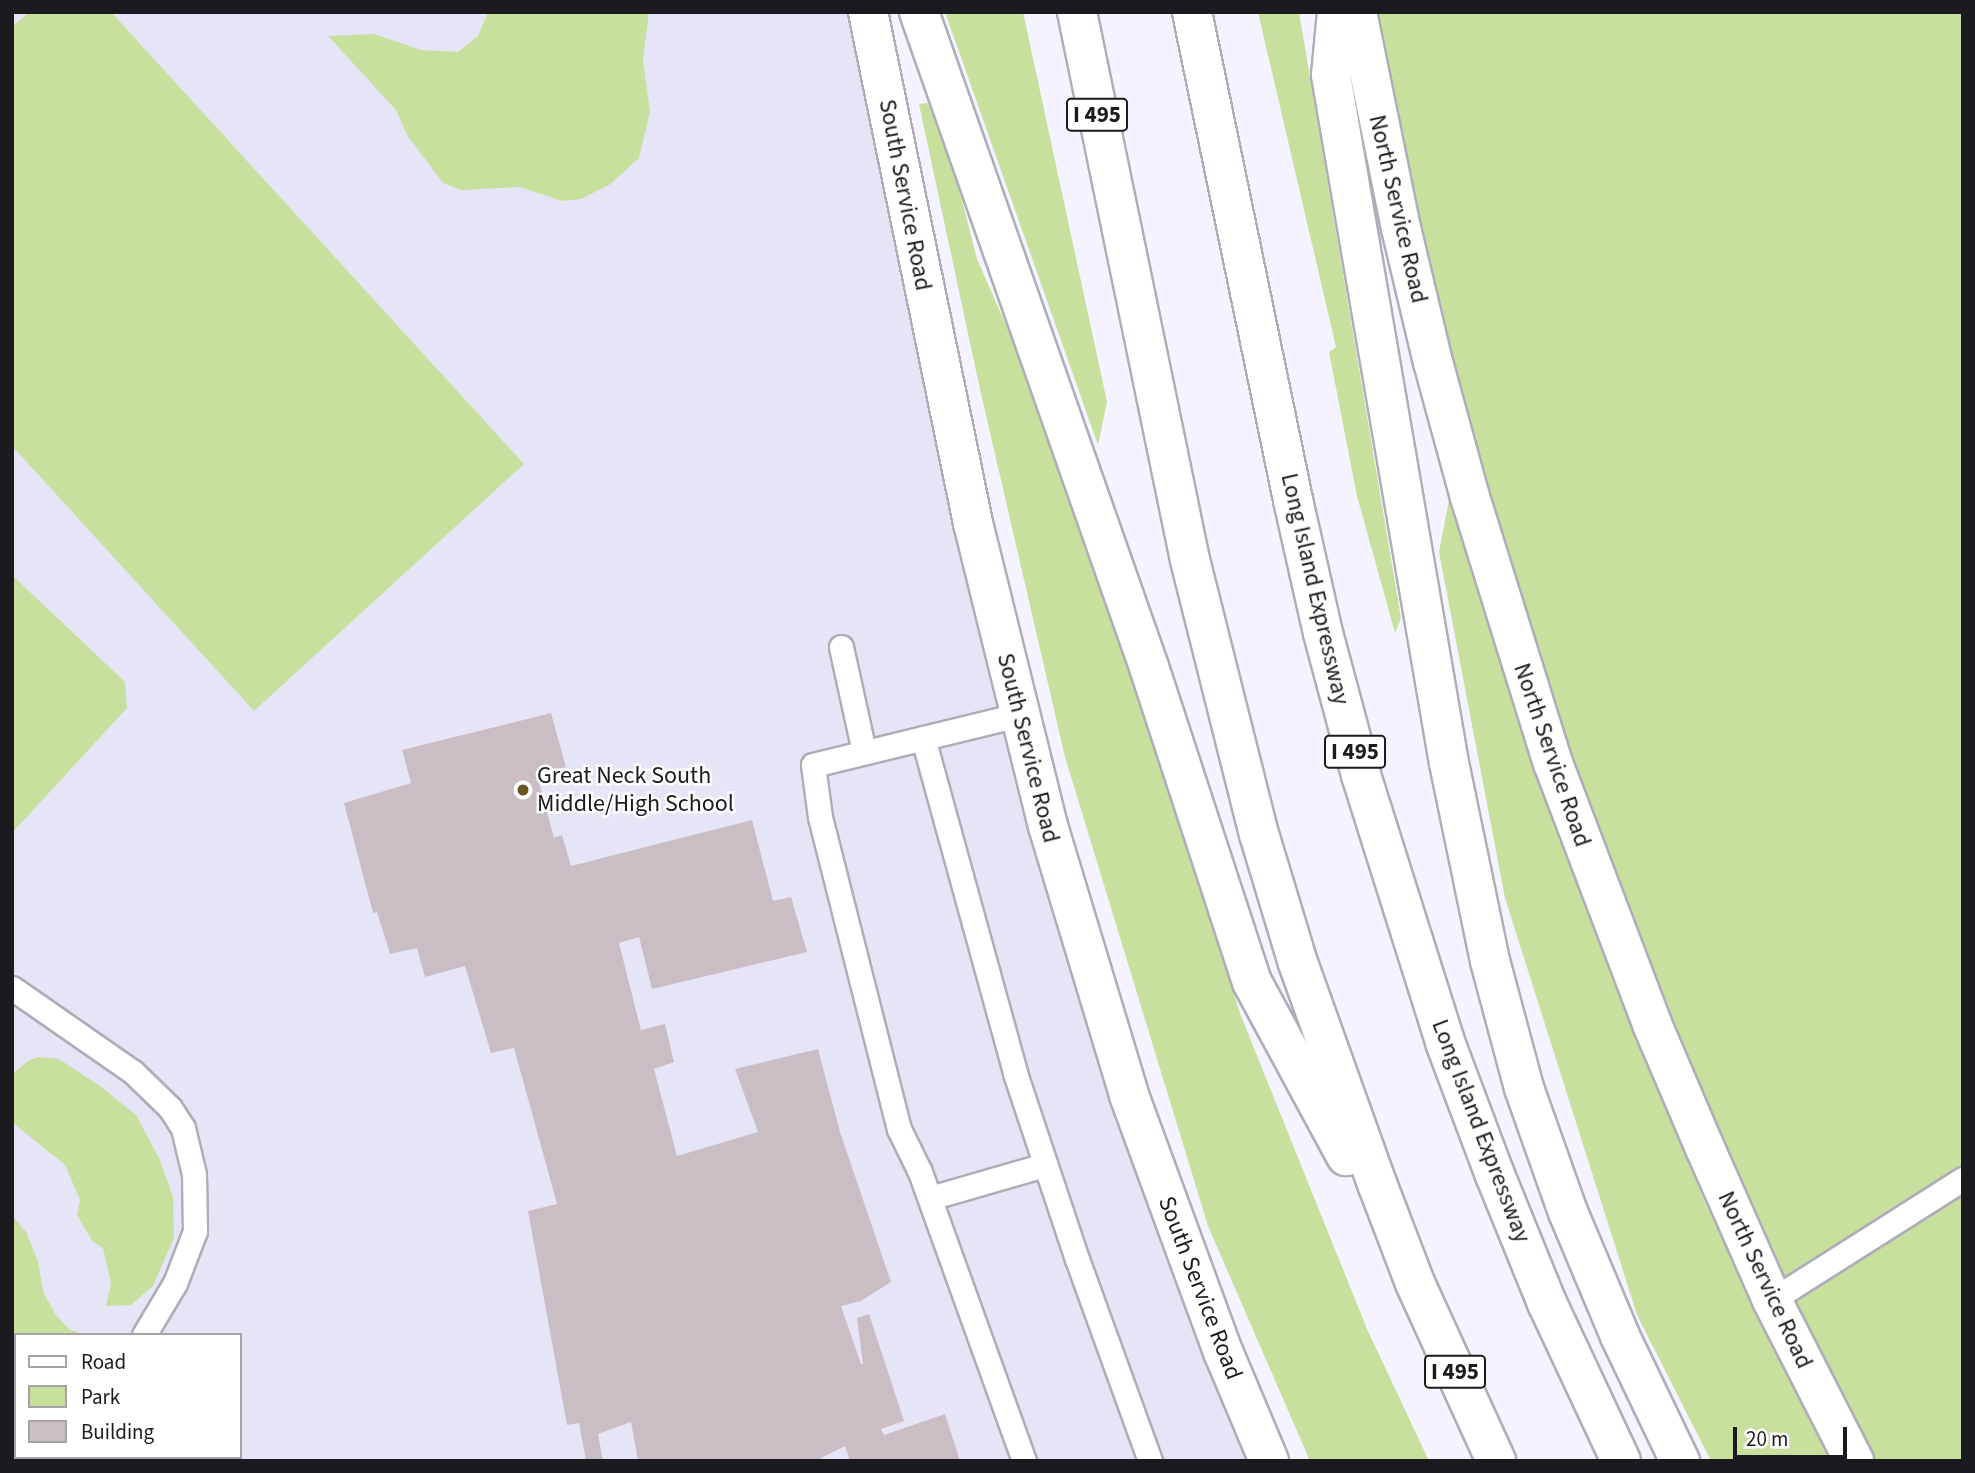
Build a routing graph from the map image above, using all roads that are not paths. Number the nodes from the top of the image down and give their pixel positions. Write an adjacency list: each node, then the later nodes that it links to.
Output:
1 (868, 12): 8 (main road, South Service Road)
2 (919, 12): 15 (main road)
3 (1077, 12): 15 (main road, I 495)
4 (1192, 12): 22 (main road, Long Island Expressway / I 495)
5 (1337, 12): 23 (main road)
6 (1357, 12): 16 (main road, North Service Road)
7 (841, 647): 10 (lane)
8 (1018, 715): 9 (lane); 20 (main road, South Service Road)
9 (923, 738): 10 (lane); 12 (lane)
10 (864, 752): 14 (lane)
11 (12, 988): 17 (lane)
12 (1044, 1165): 14 (lane); 19 (lane)
13 (1963, 1179): 16 (lane)
14 (930, 1198): 18 (lane)
15 (1415, 1283): 21 (main road, I 495)
16 (1772, 1300): 24 (main road, North Service Road)
17 (146, 1333)
18 (1024, 1461)
19 (1150, 1461)
20 (1269, 1461)
21 (1496, 1461)
22 (1621, 1461)
23 (1680, 1461)
24 (1854, 1461)

